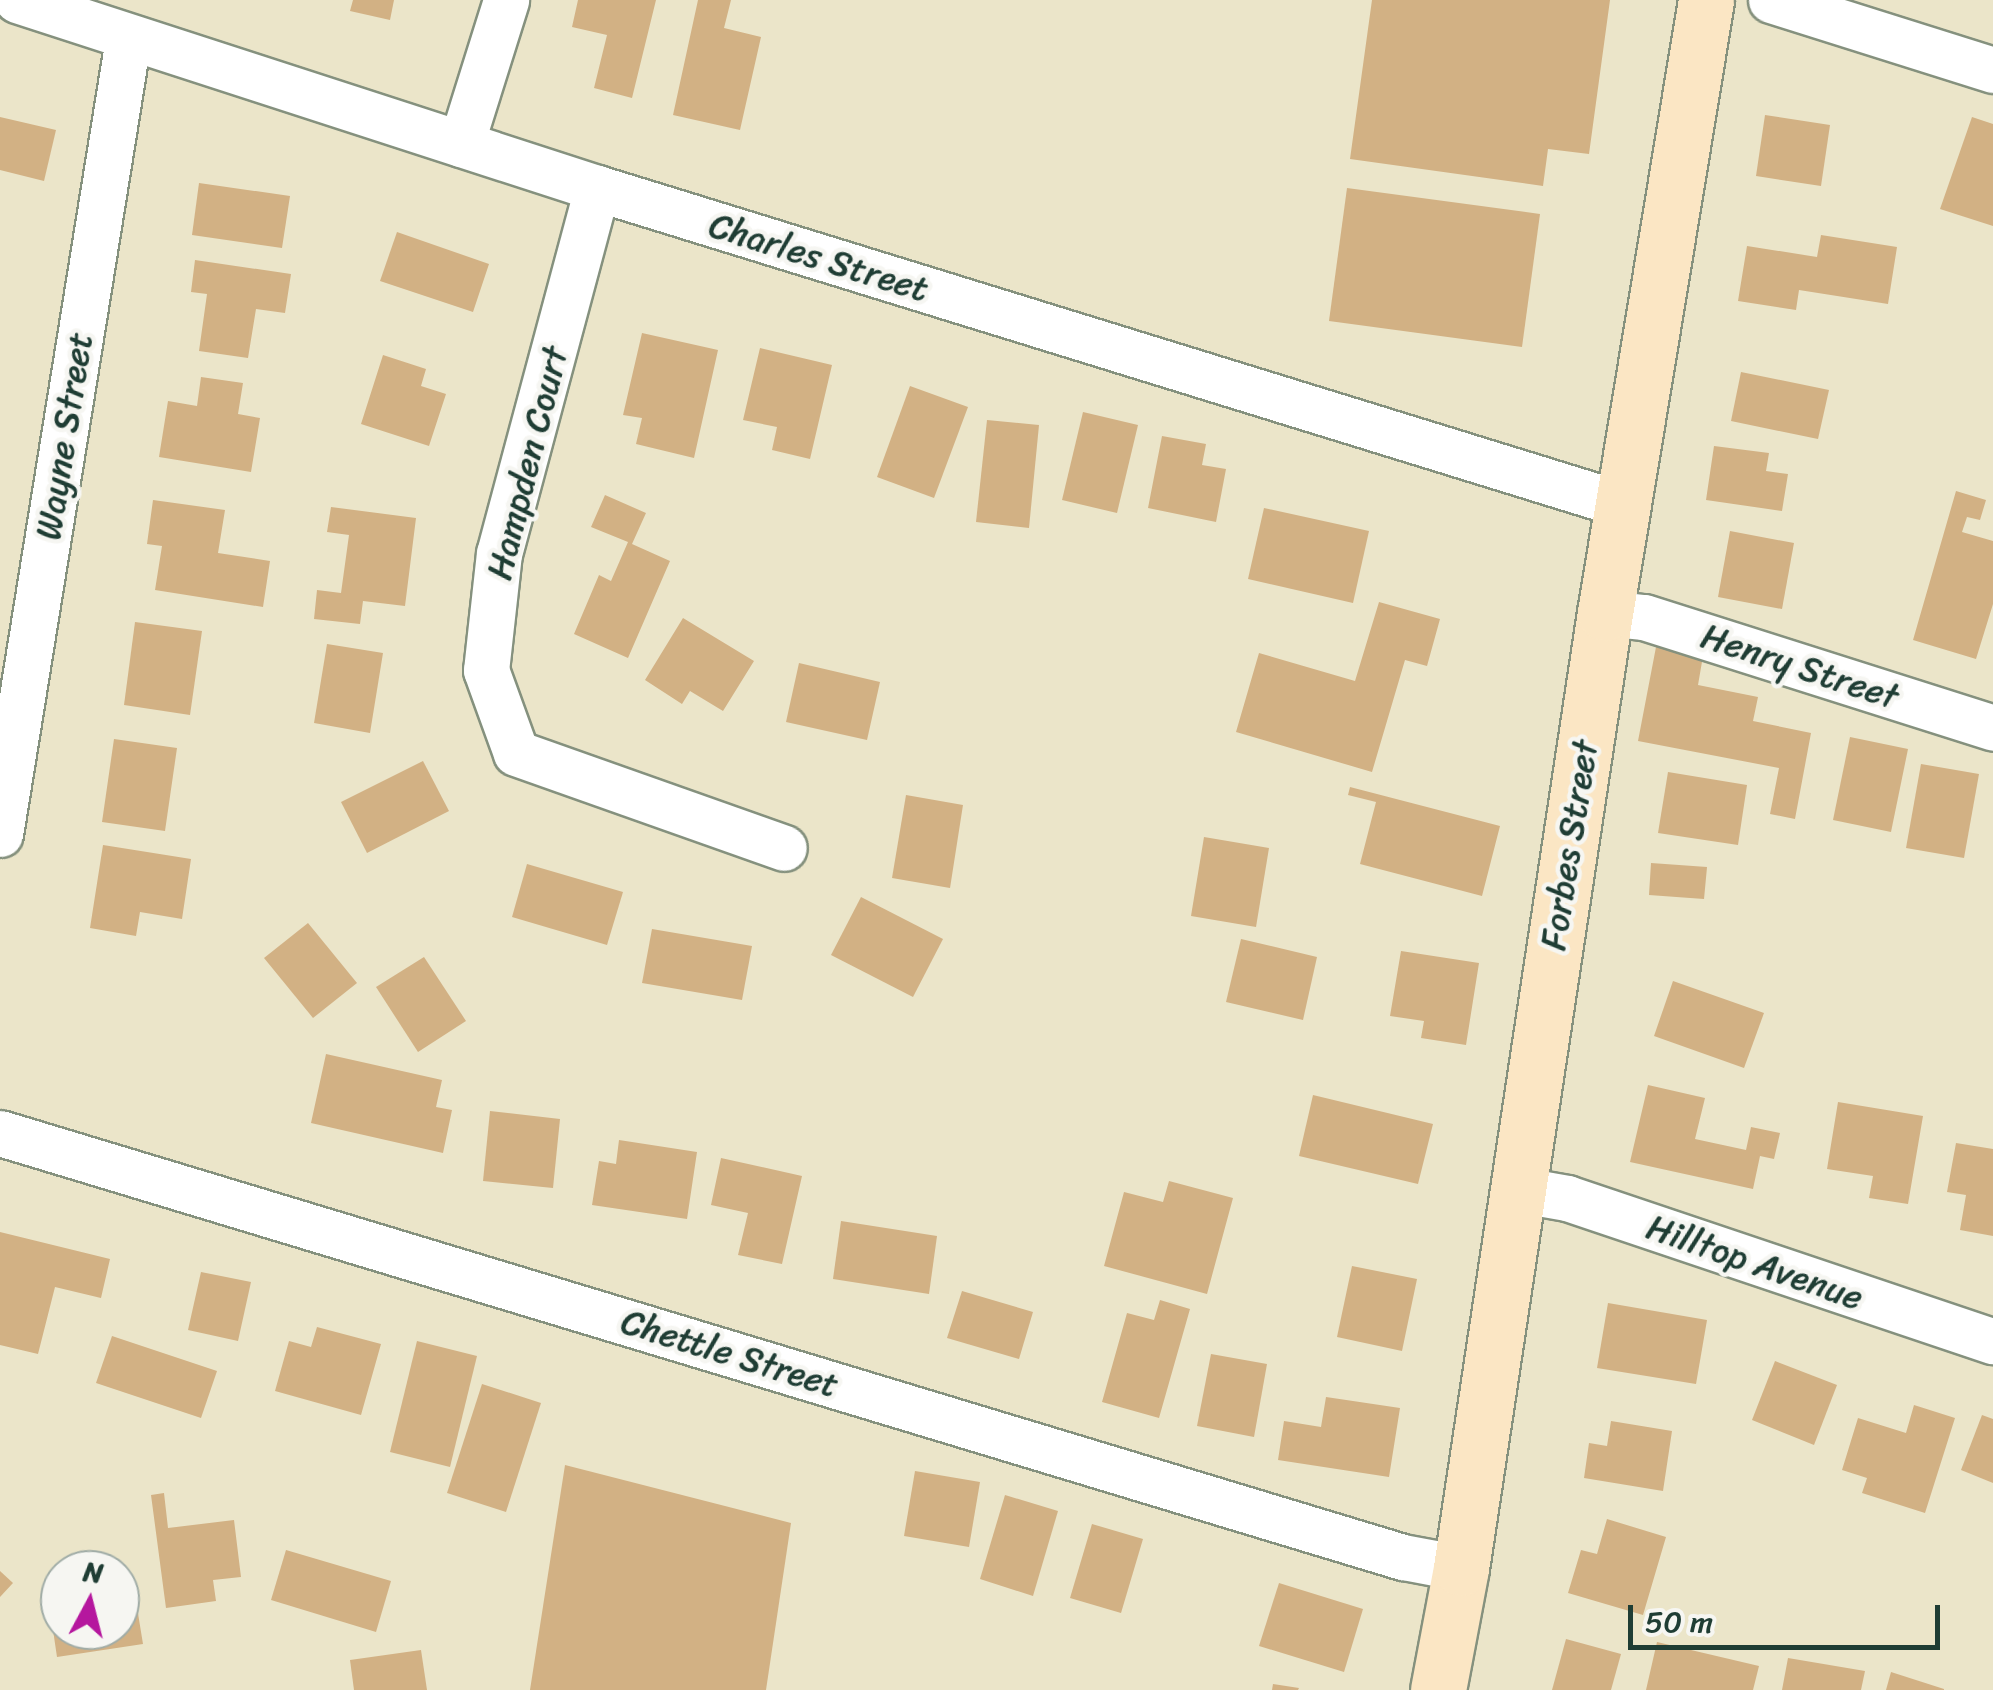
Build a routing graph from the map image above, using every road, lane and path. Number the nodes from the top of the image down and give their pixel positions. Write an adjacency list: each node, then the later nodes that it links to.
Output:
1 (17, 0): 5 (street, Charles Street)
2 (506, 0): 7 (street)
3 (1706, 0): 9 (street, Forbes Street)
4 (1771, 0): 6 (street)
5 (128, 38): 7 (street, Charles Street); 12 (street, Wayne Street)
6 (1993, 70)
7 (461, 144): 8 (street, Charles Street)
8 (597, 188): 9 (street, Charles Street); 13 (street, Hampden Court)
9 (1624, 506): 10 (street, Forbes Street)
10 (1605, 613): 11 (street, Henry Street); 15 (street, Forbes Street)
11 (1993, 728)
12 (0, 834)
13 (784, 848)
14 (0, 1133): 17 (street, Chettle Street)
15 (1516, 1188): 16 (street, Hilltop Avenue); 17 (street, Forbes Street)
16 (1993, 1342)
17 (1460, 1568): 18 (street, Forbes Street)
18 (1438, 1690)

